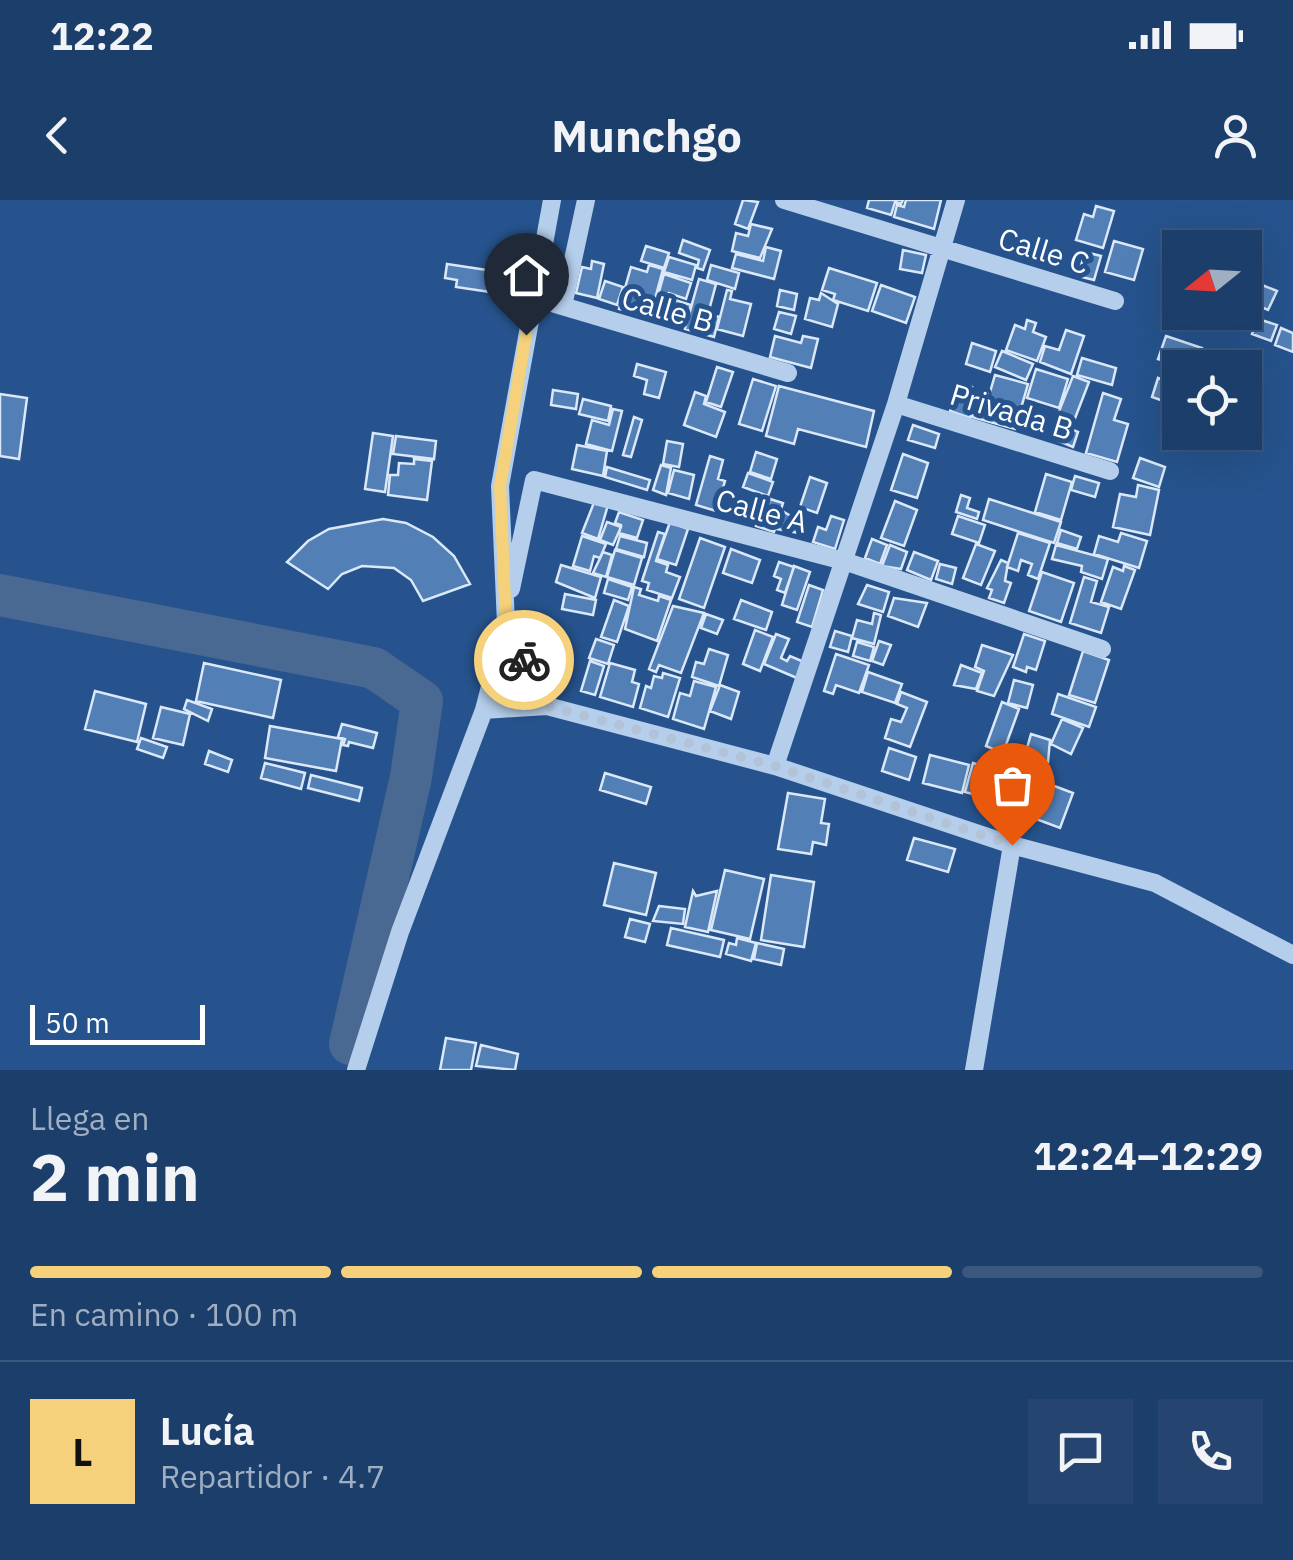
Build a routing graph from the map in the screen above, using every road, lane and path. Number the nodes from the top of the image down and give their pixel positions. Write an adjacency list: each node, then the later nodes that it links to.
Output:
1 (552, 200): 6 (street)
2 (586, 200): 8 (street)
3 (784, 200): 5 (street, Calle C)
4 (956, 200): 5 (street)
5 (942, 247): 7 (street, Calle C); 10 (street)
6 (532, 297): 8 (street, Calle B); 13 (street)
7 (1114, 302)
8 (564, 306): 9 (street, Calle B)
9 (788, 372)
10 (896, 404): 11 (street, Privada B); 12 (street)
11 (1110, 471)
12 (844, 561): 13 (street, Calle A); 14 (street, Calle A); 17 (street)
13 (506, 619): 15 (street); 16 (street)
14 (1102, 649)
15 (547, 706): 16 (street); 17 (street)
16 (484, 710): 20 (street)
17 (775, 766): 18 (street)
18 (1012, 845): 19 (street); 21 (street)
19 (1293, 955)
20 (356, 1070)
21 (974, 1070)

